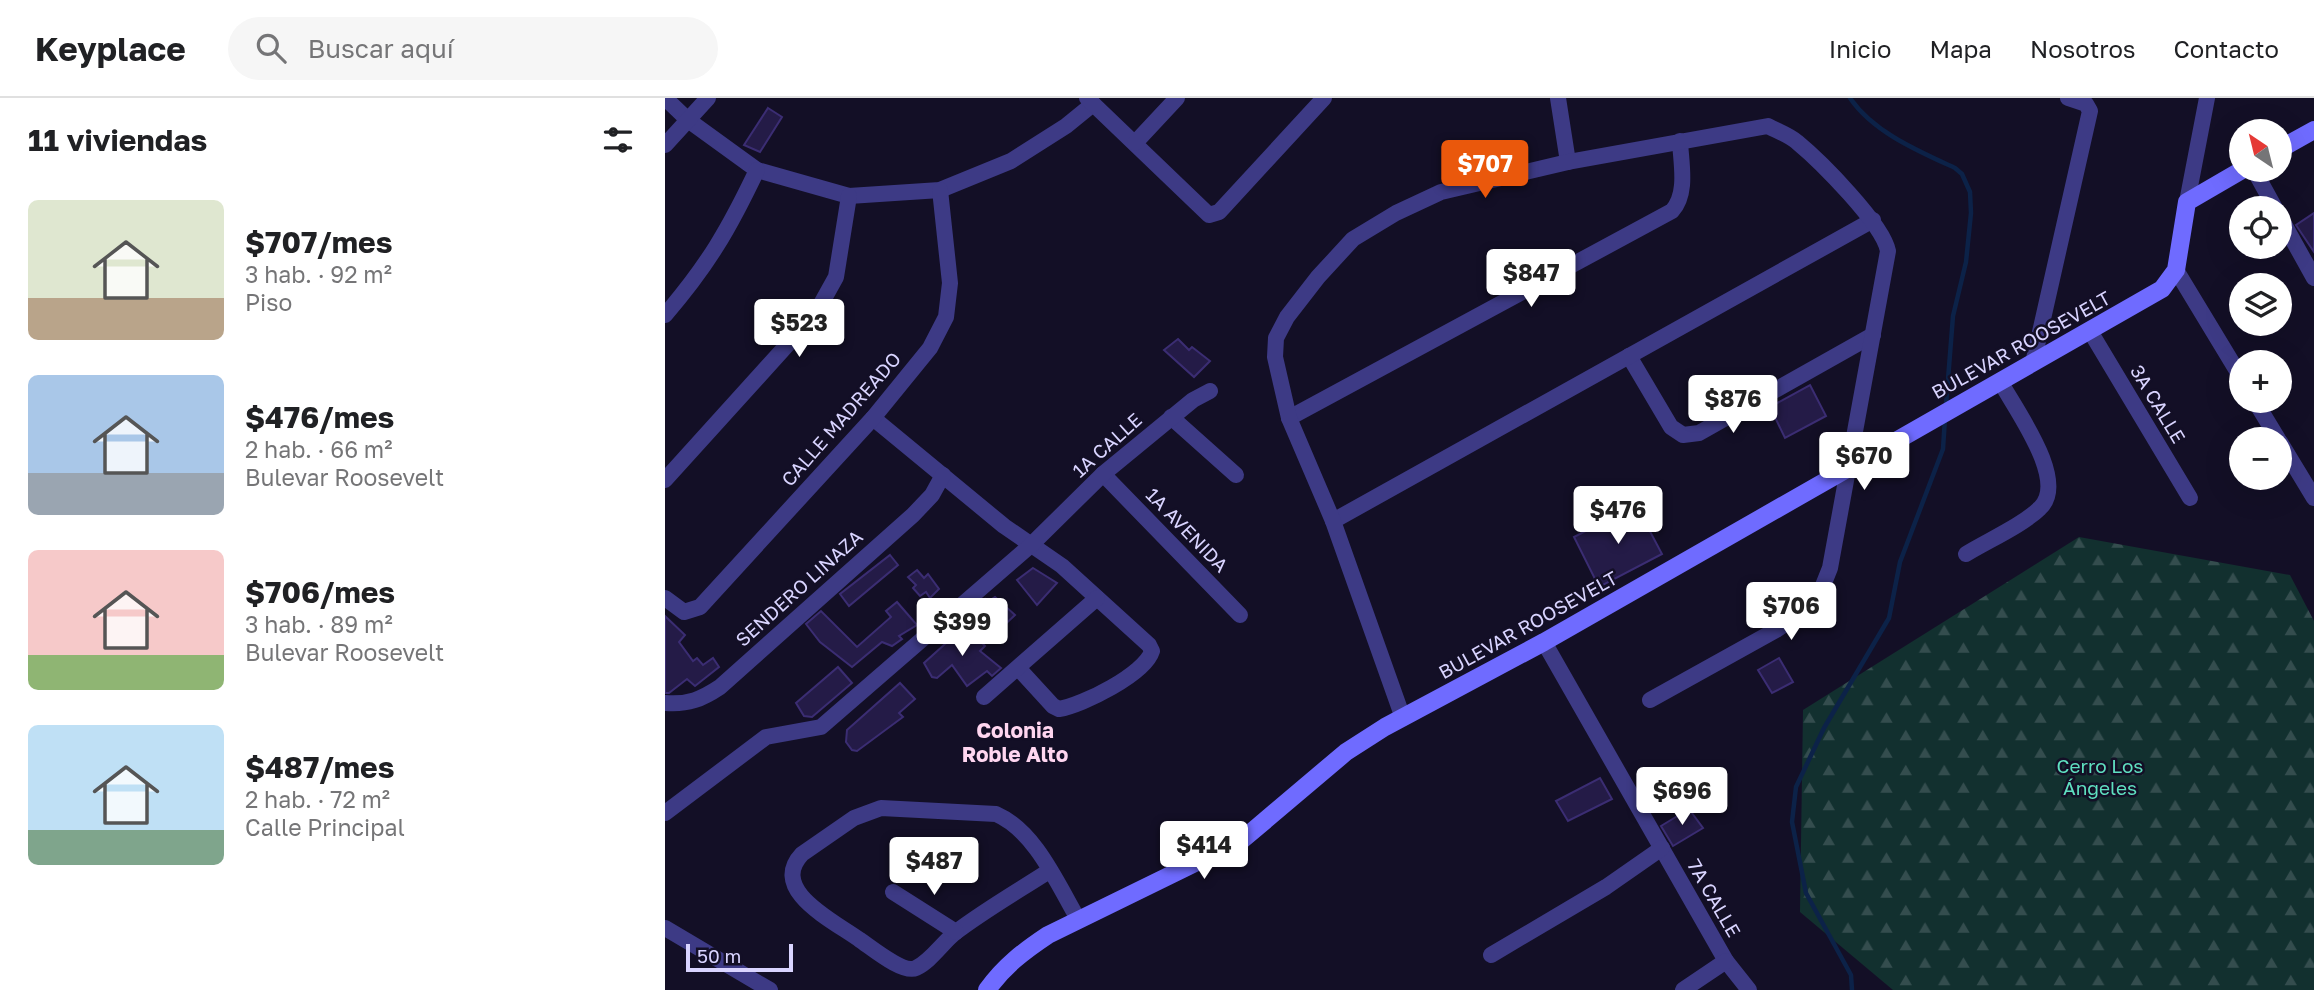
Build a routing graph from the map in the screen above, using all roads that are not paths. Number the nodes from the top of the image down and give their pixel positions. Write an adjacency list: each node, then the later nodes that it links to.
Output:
1 (665, 98): 9 (street)
2 (708, 98): 9 (street)
3 (1177, 98): 13 (street)
4 (1324, 98): 13 (street)
5 (1558, 98): 15 (street)
6 (2068, 98): 30 (street)
7 (2207, 98): 20 (street)
8 (1090, 101): 13 (street); 18 (street)
9 (688, 120): 14 (street); 16 (street)
10 (2314, 130): 12 (main road)
11 (1680, 141): 15 (street); 21 (street); 35 (street)
12 (2293, 142)
13 (1135, 143)
14 (665, 145)
15 (1568, 162): 35 (street)
16 (757, 170): 19 (street); 25 (street)
17 (2229, 178): 20 (main road)
18 (940, 190): 19 (street); 34 (street, CALLE MADREADO)
19 (849, 195): 41 (street)
20 (2187, 202): 23 (main road)
21 (1873, 220): 27 (street); 28 (street)
22 (2292, 239): 24 (street)
23 (2176, 270): 26 (main road, BULEVAR ROOSEVELT); 29 (street)
24 (2314, 278)
25 (665, 315)
26 (2090, 331): 30 (main road, BULEVAR ROOSEVELT); 42 (street, 3A CALLE)
27 (1873, 335): 28 (street); 37 (street)
28 (1629, 356): 44 (street)
29 (2229, 358)
30 (2033, 363): 31 (main road, BULEVAR ROOSEVELT)
31 (2000, 381): 37 (main road, BULEVAR ROOSEVELT); 46 (street)
32 (1210, 391): 33 (street, 1A CALLE)
33 (1171, 417): 38 (street, 1A CALLE); 40 (street)
34 (873, 418): 39 (street); 47 (street, CALLE MADREADO)
35 (1289, 418): 44 (street)
36 (2292, 462): 43 (street)
37 (1851, 465): 50 (main road, BULEVAR ROOSEVELT); 53 (street)
38 (1103, 474): 45 (street, 1A CALLE); 49 (street, 1A AVENIDA)
39 (943, 475): 45 (street); 54 (street, SENDERO LINAZA)
40 (1235, 475)
41 (665, 480)
42 (2190, 498)
43 (2314, 498)
44 (1332, 522): 55 (street)
45 (1034, 541): 48 (street); 56 (street, 1A CALLE)
46 (1966, 554)
47 (665, 598)
48 (1097, 598): 51 (street); 51 (street)
49 (1240, 615)
50 (1544, 642): 55 (main road, BULEVAR ROOSEVELT); 57 (street, 7A CALLE)
51 (1019, 669): 52 (street)
52 (984, 698)
53 (1650, 700)
54 (665, 703)
55 (1403, 718): 60 (main road, BULEVAR ROOSEVELT)
56 (665, 813)
57 (1662, 848): 63 (street); 64 (street, 7A CALLE)
58 (1049, 871): 60 (street); 62 (street); 62 (street)
59 (893, 892): 62 (street)
60 (1077, 919): 66 (main road, BULEVAR ROOSEVELT)
61 (665, 929): 65 (street)
62 (955, 932)
63 (1491, 955)
64 (1726, 961): 67 (street); 68 (street, 7A CALLE)
65 (770, 990)
66 (987, 990)
67 (1682, 990)
68 (1749, 990)

